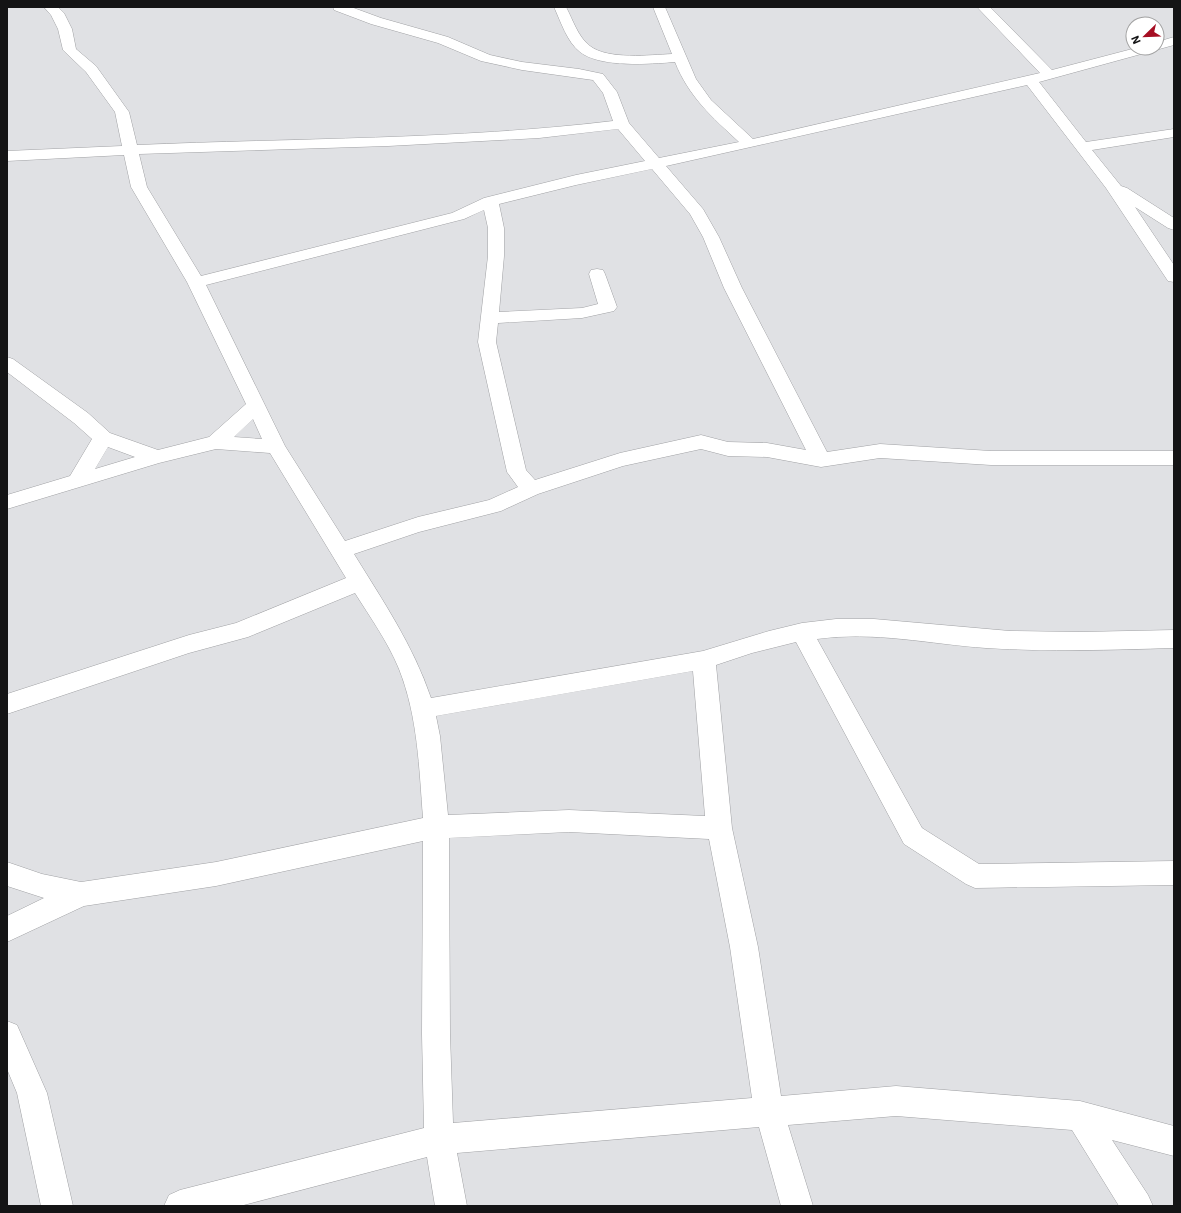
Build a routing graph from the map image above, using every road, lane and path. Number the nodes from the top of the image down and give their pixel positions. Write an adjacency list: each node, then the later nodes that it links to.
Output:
1 (50, 7): 14 (street)
2 (339, 7): 10 (street)
3 (560, 7): 7 (street)
4 (659, 7): 7 (street)
5 (983, 7): 8 (street)
6 (1125, 55): 8 (street)
7 (681, 58): 12 (street)
8 (1049, 75): 9 (street)
9 (1030, 80): 12 (street); 13 (street)
10 (622, 124): 14 (street); 16 (street)
11 (1174, 133): 13 (street)
12 (750, 144): 16 (street)
13 (1081, 147): 17 (street)
14 (130, 150): 15 (street); 22 (street)
15 (7, 156)
16 (655, 164): 18 (street); 31 (street)
17 (1112, 184): 19 (street); 21 (street)
18 (490, 201): 22 (street); 23 (street)
19 (1174, 226)
20 (597, 274): 23 (street)
21 (1174, 277)
22 (196, 282): 25 (street)
23 (489, 318): 33 (street)
24 (7, 364): 26 (street)
25 (257, 405): 27 (street); 28 (street)
26 (102, 438): 29 (street); 32 (street)
27 (216, 442): 28 (street); 29 (street)
28 (276, 447): 35 (street)
29 (157, 457): 32 (street)
30 (1174, 458): 31 (street)
31 (821, 460): 33 (street)
32 (78, 480): 34 (street)
33 (531, 489): 35 (street)
34 (7, 502)
35 (340, 551): 36 (street)
36 (360, 582): 40 (street); 41 (street)
37 (802, 632): 38 (street); 39 (street); 44 (street)
38 (1174, 639)
39 (704, 660): 41 (street); 43 (street)
40 (7, 704)
41 (423, 709): 42 (street)
42 (436, 827): 43 (street); 46 (street); 51 (street)
43 (719, 828): 49 (street)
44 (1174, 873)
45 (7, 874): 46 (street)
46 (81, 894): 47 (street)
47 (7, 929)
48 (7, 1035): 53 (street)
49 (769, 1111): 50 (street); 51 (street); 56 (street)
50 (1080, 1116): 52 (street); 57 (street)
51 (439, 1139): 54 (street); 55 (street)
52 (1174, 1141)
53 (57, 1206)
54 (180, 1206)
55 (451, 1206)
56 (797, 1206)
57 (1137, 1206)

